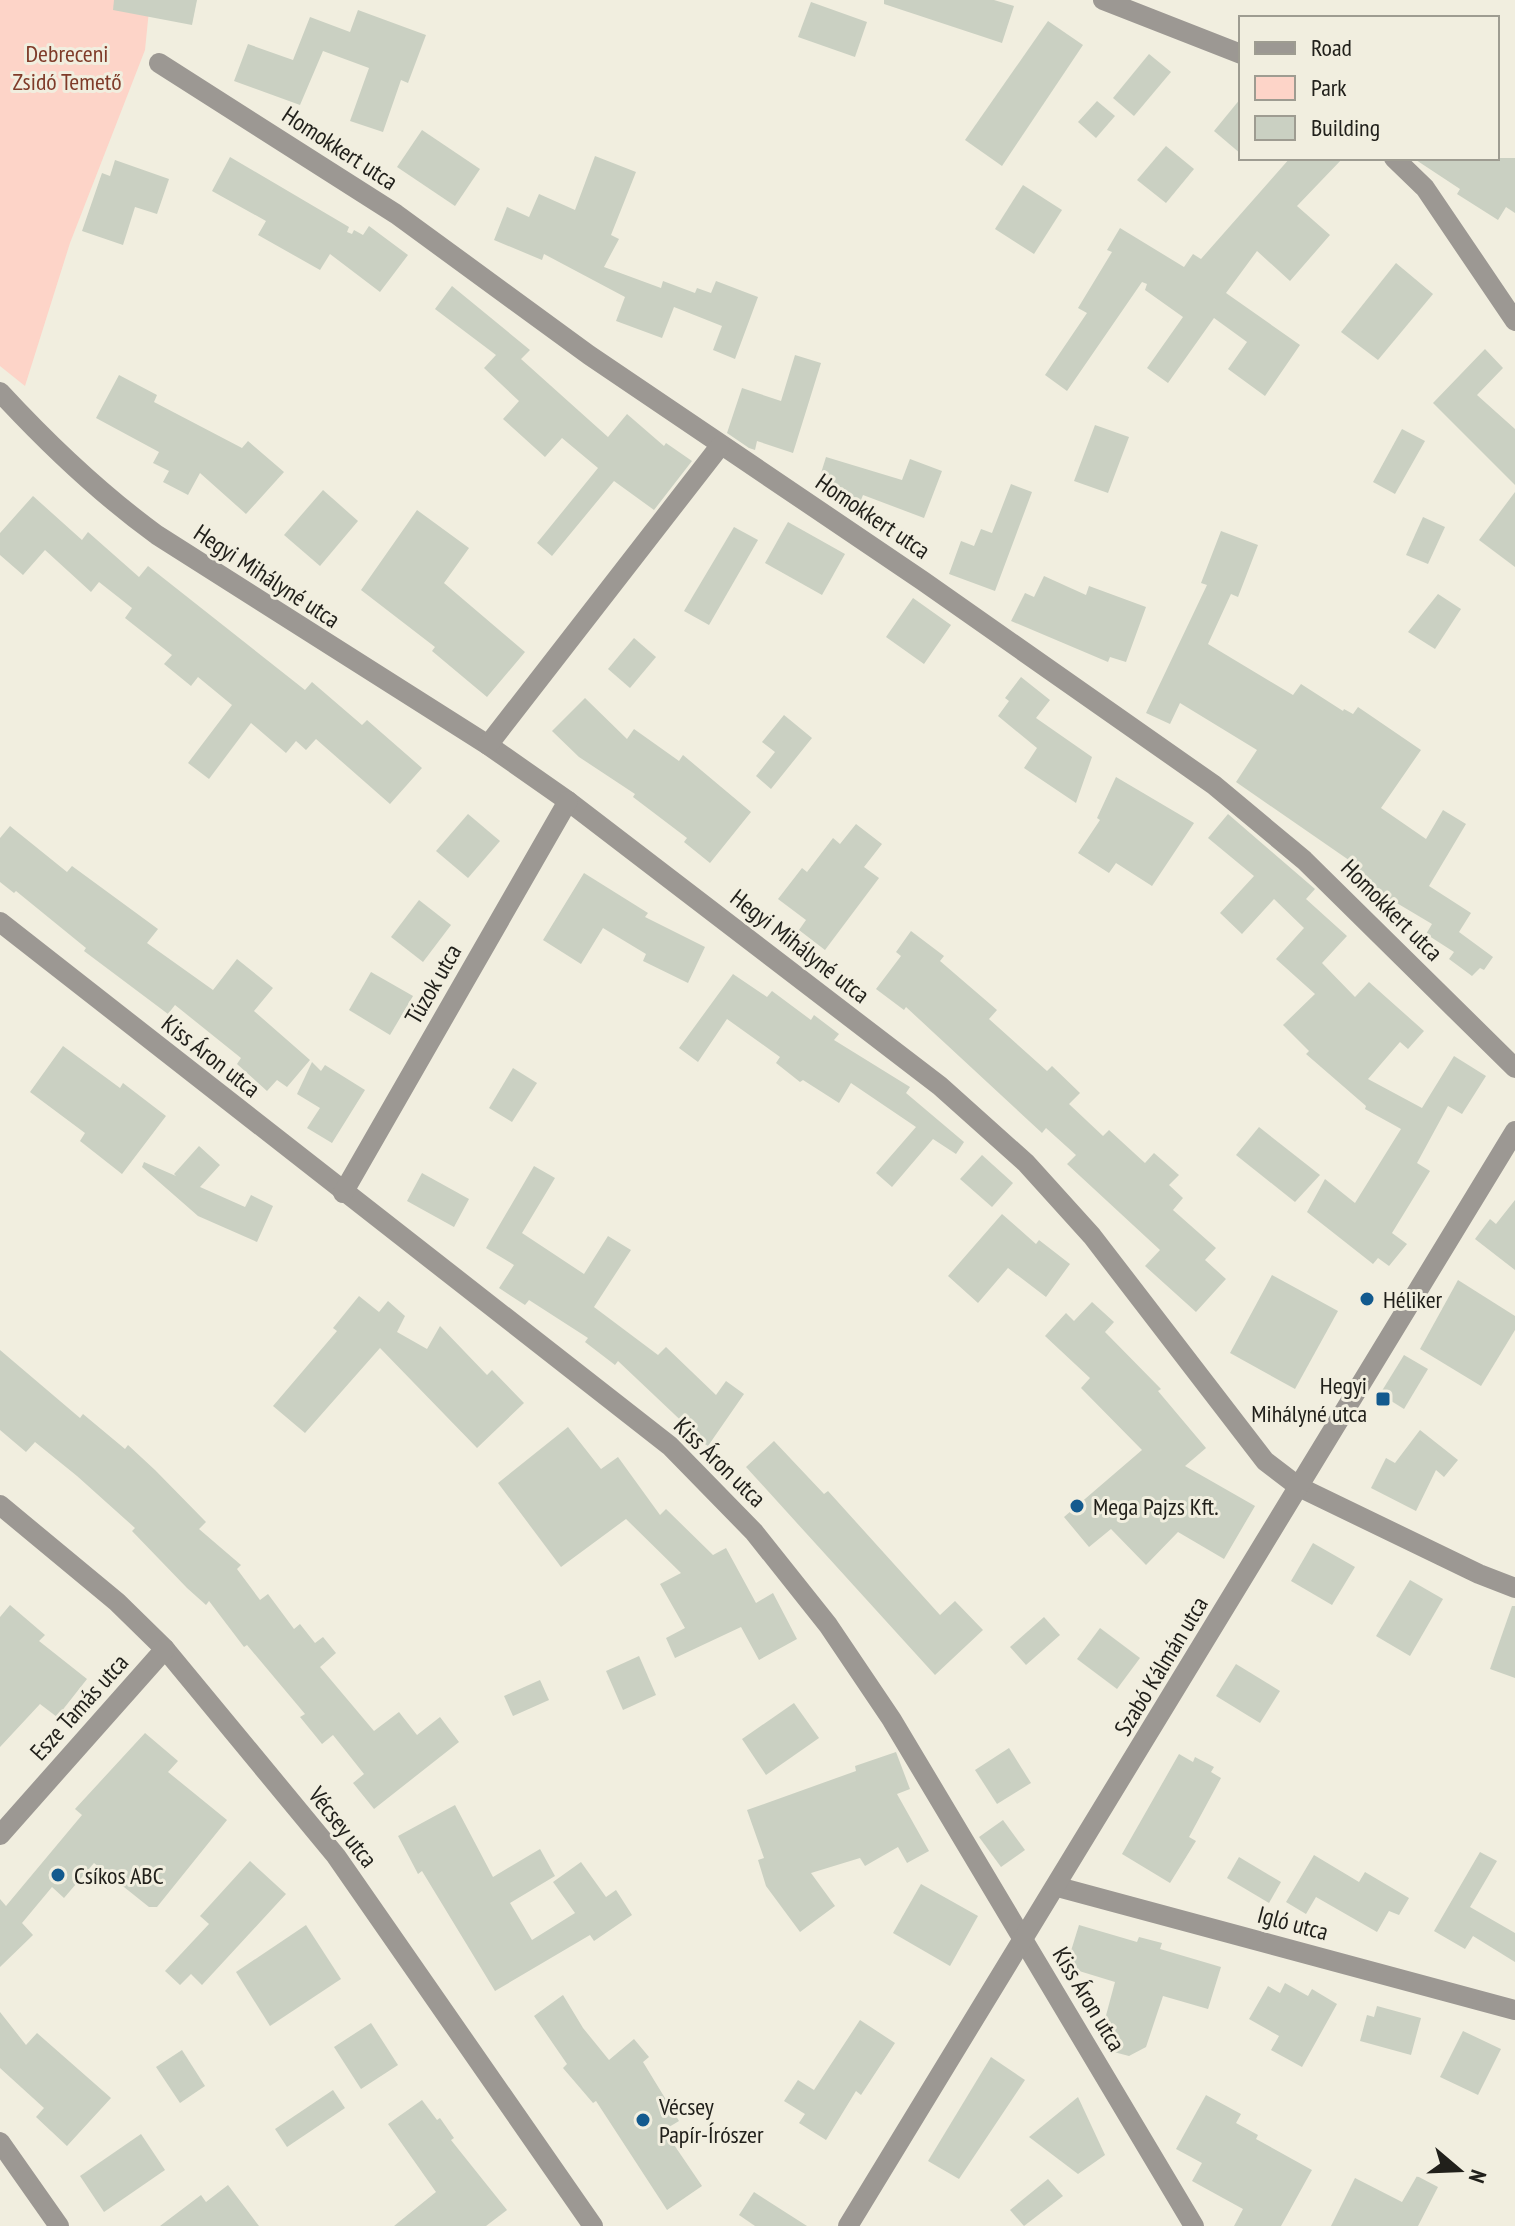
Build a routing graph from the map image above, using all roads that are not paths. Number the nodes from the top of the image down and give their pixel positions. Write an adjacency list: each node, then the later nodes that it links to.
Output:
1 (1103, 0): 2 (street)
2 (1239, 53)
3 (159, 63): 7 (street, Homokkert utca)
4 (1396, 160): 5 (street)
5 (1515, 321)
6 (0, 392): 8 (street, Hegyi Mihályné utca)
7 (720, 446): 8 (street); 11 (street, Homokkert utca)
8 (488, 745): 9 (street, Hegyi Mihályné utca)
9 (568, 801): 13 (street, Túzok utca); 14 (street, Hegyi Mihályné utca)
10 (0, 922): 13 (street, Kiss Áron utca)
11 (1515, 1068)
12 (1515, 1131): 14 (street, Szabó Kálmán utca)
13 (343, 1193): 20 (street, Kiss Áron utca)
14 (1299, 1487): 16 (street, Hegyi Mihályné utca); 19 (street, Szabó Kálmán utca)
15 (0, 1505): 17 (street, Vécsey utca)
16 (1515, 1588)
17 (165, 1649): 18 (street, Esze Tamás utca); 24 (street, Vécsey utca)
18 (0, 1835)
19 (1058, 1887): 20 (street, Szabó Kálmán utca); 21 (street, Igló utca)
20 (1025, 1941): 25 (street, Szabó Kálmán utca); 26 (street, Kiss Áron utca)
21 (1515, 2010)
22 (0, 2142): 23 (street)
23 (59, 2226)
24 (593, 2226)
25 (848, 2226)
26 (1194, 2226)

